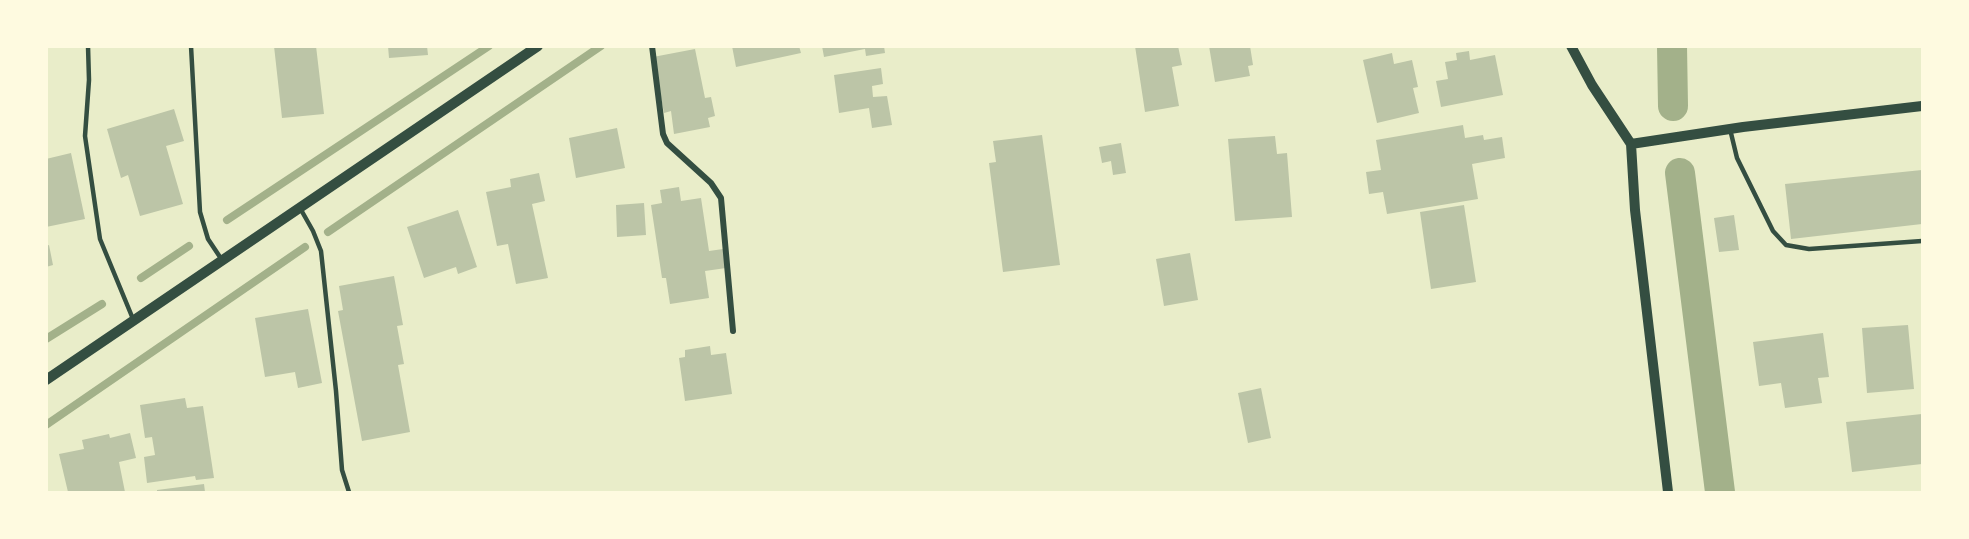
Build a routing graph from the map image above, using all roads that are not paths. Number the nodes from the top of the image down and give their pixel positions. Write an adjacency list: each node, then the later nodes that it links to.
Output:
1 (88, 46): 12 (lane)
2 (191, 46): 11 (lane)
3 (538, 46): 9 (street)
4 (652, 46): 13 (street)
5 (1571, 46): 8 (street)
6 (1923, 106): 7 (street)
7 (1730, 129): 8 (street); 10 (lane)
8 (1631, 144): 16 (street)
9 (300, 208): 11 (street); 15 (lane)
10 (1923, 241)
11 (222, 260): 12 (street)
12 (134, 322): 14 (street)
13 (733, 331)
14 (46, 380)
15 (349, 492)
16 (1668, 492)

